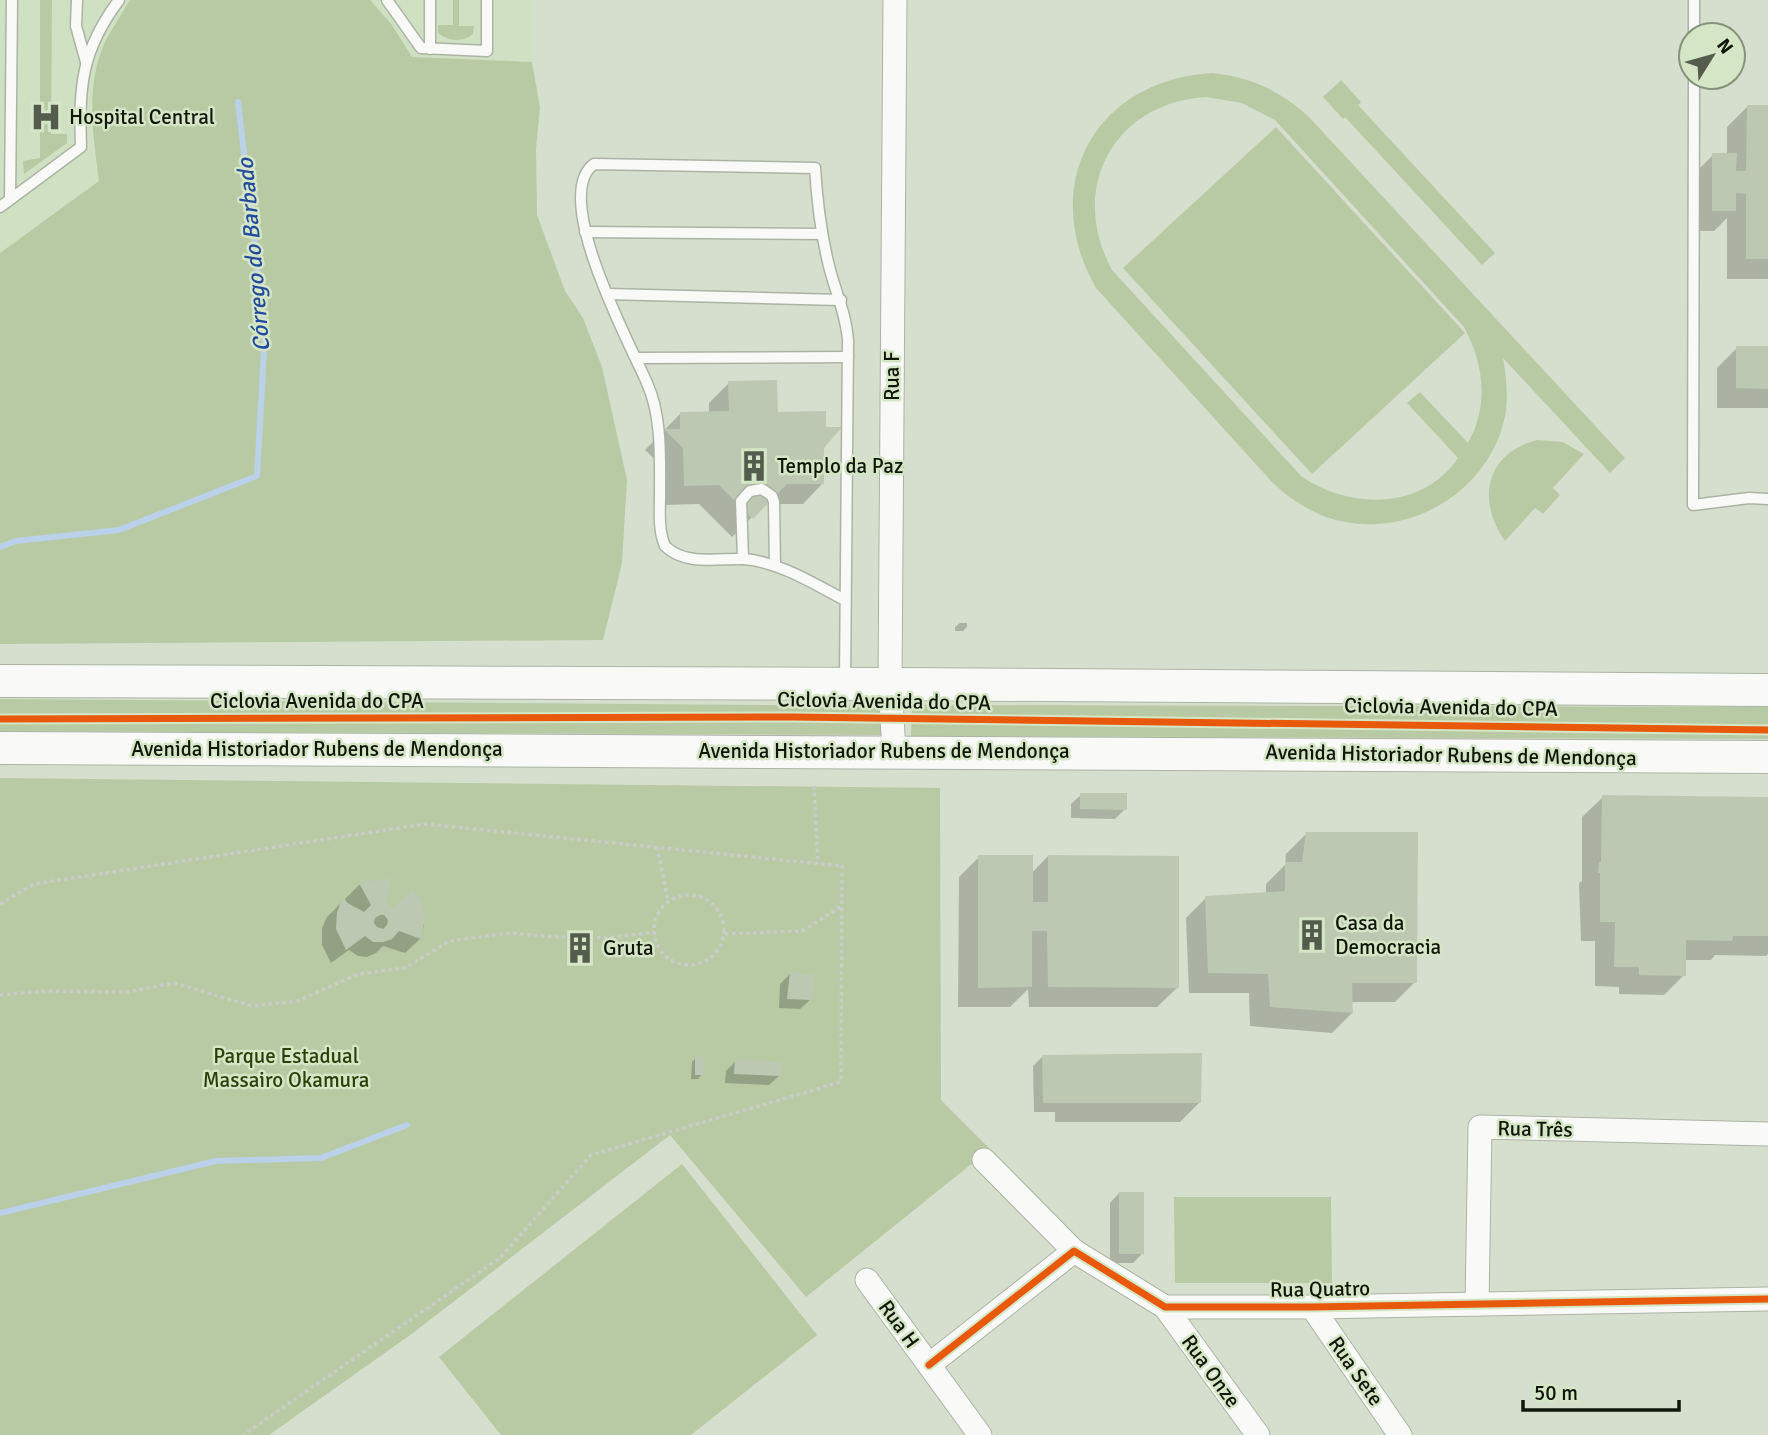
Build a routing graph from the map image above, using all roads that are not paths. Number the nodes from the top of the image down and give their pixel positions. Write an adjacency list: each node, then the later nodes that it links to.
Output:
1 (12, 0): 13 (lane)
2 (77, 0): 11 (lane)
3 (119, 0): 11 (lane)
4 (387, 0): 10 (lane)
5 (430, 0): 10 (lane)
6 (487, 0): 10 (lane)
7 (895, 0): 27 (street, Rua F)
8 (1694, 0): 9 (lane)
9 (1694, 21)
10 (430, 49)
11 (86, 63): 13 (lane)
12 (1694, 91): 21 (lane)
13 (10, 199): 14 (lane)
14 (0, 207)
15 (585, 232): 16 (lane); 16 (lane); 17 (lane)
16 (822, 233): 18 (lane)
17 (607, 295): 18 (lane); 20 (lane)
18 (841, 300): 19 (lane)
19 (848, 357): 20 (lane); 24 (lane)
20 (636, 358): 22 (lane)
21 (1768, 499)
22 (743, 559): 23 (lane); 23 (lane)
23 (775, 566): 24 (lane)
24 (845, 600): 26 (lane)
25 (0, 681): 26 (main road)
26 (845, 684): 27 (main road)
27 (890, 684): 28 (main road); 30 (street, Rua F)
28 (1768, 690)
29 (0, 748): 30 (main road, Avenida Historiador Rubens de Mendonça)
30 (894, 751): 31 (main road, Avenida Historiador Rubens de Mendonça)
31 (1768, 757)
32 (1768, 1134): 37 (street, Rua Três)
33 (984, 1160): 34 (street)
34 (1074, 1251): 38 (street); 40 (street)
35 (867, 1280): 40 (street, Rua H)
36 (1768, 1299): 37 (street, Rua Quatro)
37 (1476, 1304): 39 (street, Rua Quatro)
38 (1165, 1307): 39 (street, Rua Quatro); 42 (street, Rua Onze)
39 (1312, 1307): 43 (street, Rua Sete)
40 (929, 1366): 41 (street, Rua H)
41 (980, 1435)
42 (1258, 1435)
43 (1400, 1435)

